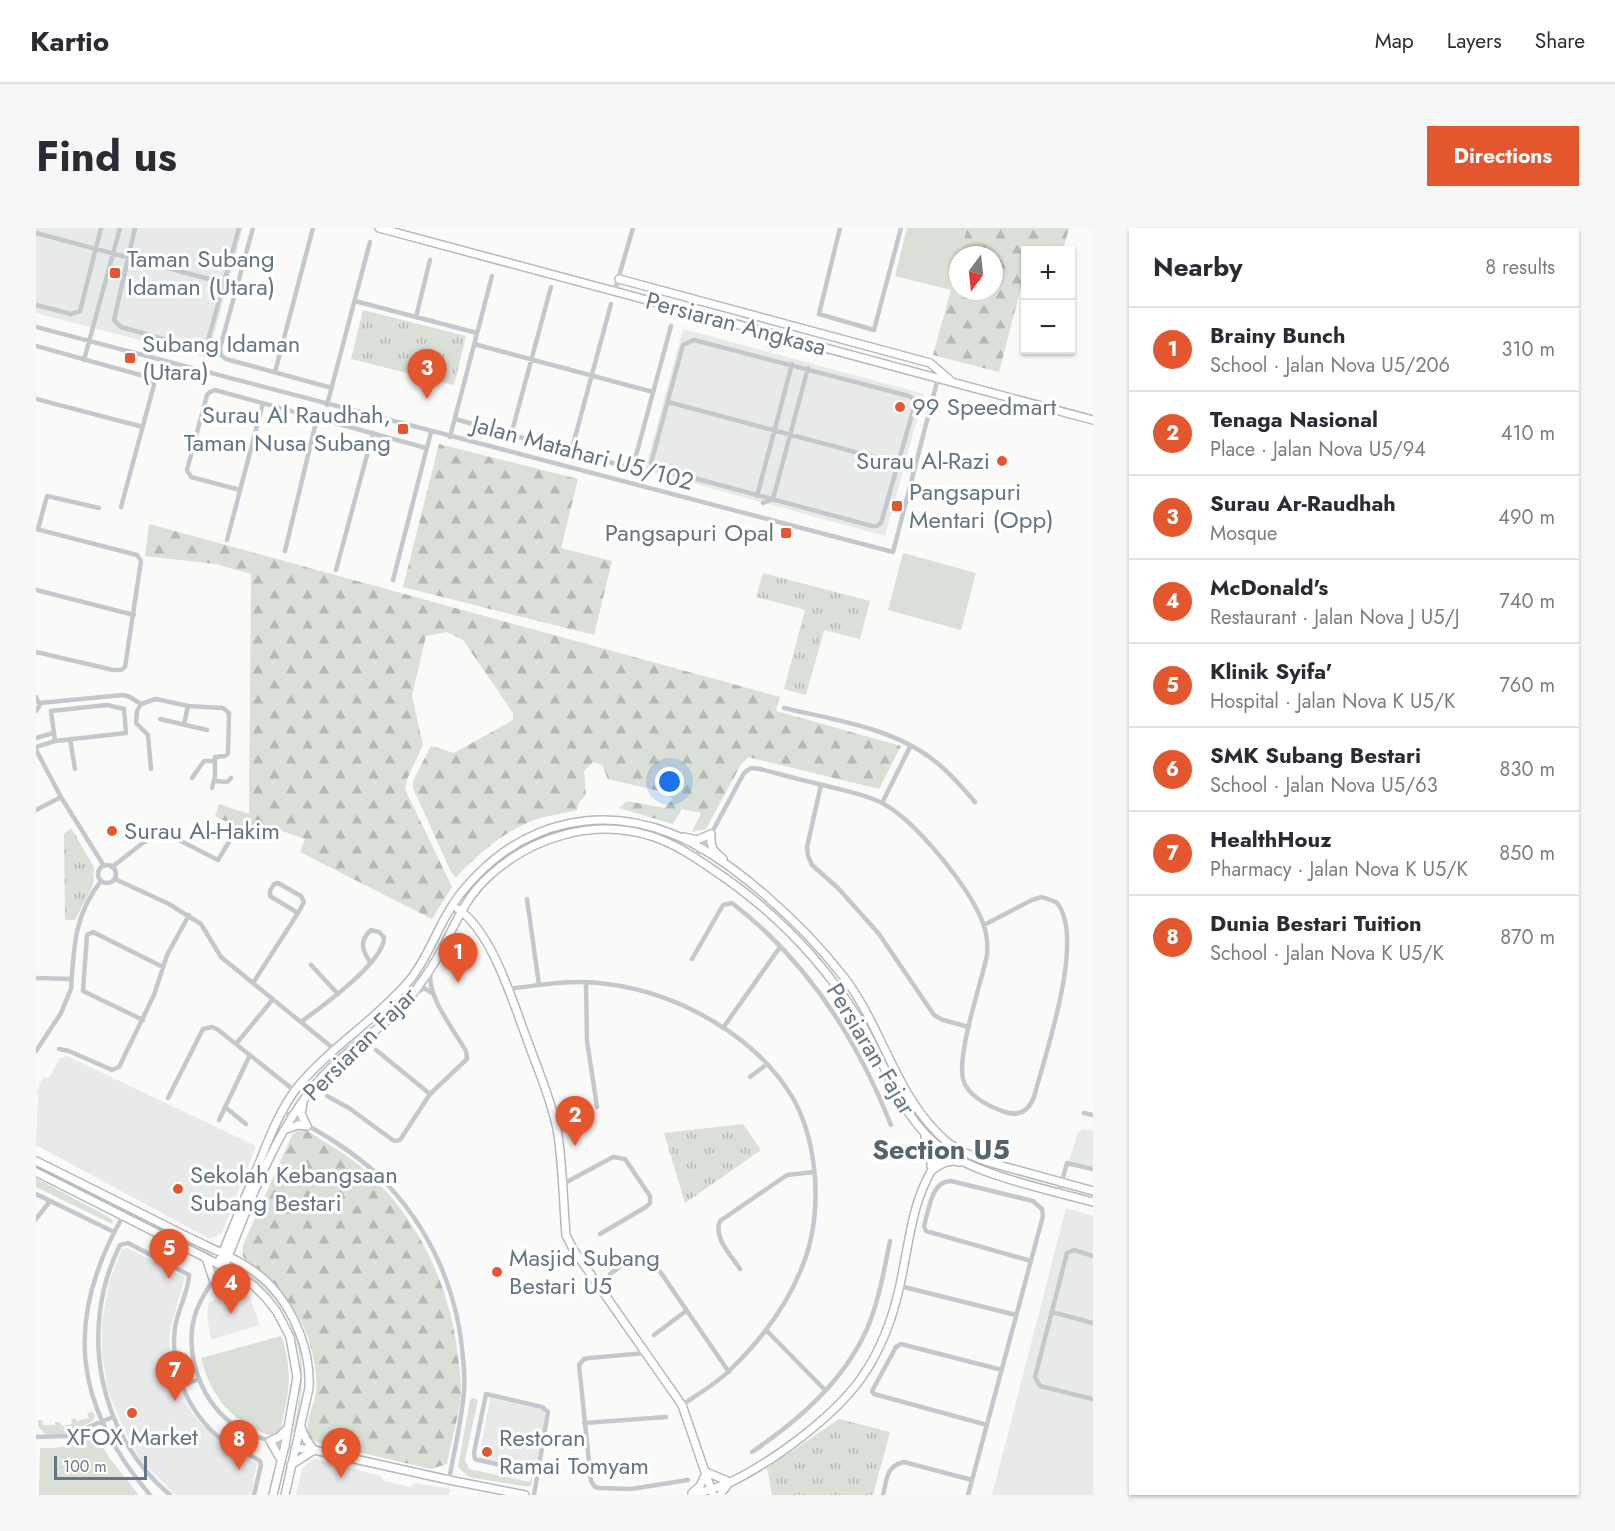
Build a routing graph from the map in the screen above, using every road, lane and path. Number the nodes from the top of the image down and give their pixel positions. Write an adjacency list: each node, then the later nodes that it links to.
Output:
1 (101, 228): 13 (street)
2 (120, 228): 14 (street)
3 (135, 228): 15 (street)
4 (239, 228): 19 (street)
5 (253, 228): 37 (street)
6 (313, 228): 37 (street)
7 (379, 228): 21 (street, Persiaran Angkasa)
8 (633, 228): 18 (street)
9 (840, 228): 10 (street)
10 (901, 228)
11 (36, 233): 13 (street)
12 (370, 242): 23 (street)
13 (96, 249): 14 (street); 25 (street)
14 (113, 253): 15 (street); 30 (street)
15 (128, 257): 19 (street); 19 (street)
16 (430, 260): 26 (street)
17 (492, 276): 29 (street)
18 (619, 279): 21 (street); 22 (street); 40 (street)
19 (224, 283)
20 (551, 287): 34 (street)
21 (615, 290): 22 (street, Persiaran Angkasa)
22 (640, 298): 39 (street, Persiaran Angkasa)
23 (355, 301): 26 (street); 41 (street)
24 (611, 304): 38 (street)
25 (36, 305)
26 (416, 317): 29 (street)
27 (671, 326): 42 (street)
28 (36, 327): 30 (street, Jalan Matahari U5/102)
29 (477, 333): 31 (street)
30 (89, 342): 33 (street); 46 (street, Jalan Matahari U5/102)
31 (474, 344): 34 (street); 48 (street)
32 (36, 346): 33 (street)
33 (84, 360): 50 (street)
34 (531, 360): 38 (street); 55 (street)
35 (792, 364): 36 (street); 44 (street); 51 (street)
36 (808, 368): 54 (street); 59 (street)
37 (274, 372): 41 (street)
38 (592, 376): 42 (street); 58 (street)
39 (938, 378): 40 (street, Persiaran Angkasa); 60 (street)
40 (953, 382): 49 (street, Persiaran Angkasa)
41 (332, 388): 46 (street)
42 (653, 392): 58 (street)
43 (36, 399): 50 (street)
44 (668, 402): 51 (street); 62 (street)
45 (263, 403): 47 (street); 61 (street); 61 (street)
46 (327, 405): 52 (street, Jalan Matahari U5/102)
47 (317, 418): 53 (street); 70 (street)
48 (454, 419): 55 (street); 56 (street)
49 (1093, 420)
50 (143, 427): 65 (street)
51 (774, 430): 54 (street); 62 (street)
52 (431, 432): 56 (street, Jalan Matahari U5/102); 57 (street)
53 (373, 433): 57 (street); 71 (street)
54 (790, 434): 59 (street); 63 (street)
55 (511, 435): 58 (street)
56 (450, 437): 67 (street, Jalan Matahari U5/102)
57 (426, 448): 72 (street)
58 (571, 452)
59 (898, 463): 60 (street); 63 (street)
60 (915, 468): 67 (street, Jalan Matahari U5/102)
61 (240, 490): 69 (street)
62 (757, 495): 63 (street); 64 (street)
63 (773, 500): 64 (street)
64 (763, 503): 67 (street)
65 (121, 507)
66 (99, 508): 68 (street)
67 (758, 517)
68 (37, 529): 74 (street)
69 (227, 540)
70 (285, 551)
71 (336, 570)
72 (393, 580)
73 (36, 591): 74 (street)
74 (134, 615): 75 (street)
75 (36, 652)
76 (36, 697): 77 (street)
77 (40, 702): 78 (street); 81 (street)
78 (141, 704): 79 (street); 93 (street)
79 (189, 706): 83 (street); 91 (street)
80 (784, 708): 89 (street)
81 (36, 711)
82 (160, 719): 83 (street)
83 (184, 724): 84 (street)
84 (207, 730)
85 (53, 733): 86 (street); 87 (street); 88 (street)
86 (36, 738)
87 (70, 739): 88 (street); 92 (street)
88 (55, 741): 90 (street)
89 (910, 747): 100 (street); 101 (street)
90 (36, 748): 99 (street)
91 (214, 761): 94 (street); 96 (street)
92 (75, 769)
93 (151, 769)
94 (192, 778)
95 (231, 778): 96 (street)
96 (214, 781): 98 (street)
97 (821, 785): 101 (street); 104 (street); 141 (street)
98 (212, 788)
99 (60, 797): 102 (street); 108 (street)
100 (975, 802)
101 (882, 803): 121 (street)
102 (36, 810)
103 (672, 834): 104 (street); 106 (street); 115 (street)
104 (711, 834): 106 (street); 110 (street)
105 (234, 837): 109 (street)
106 (701, 849): 107 (street); 110 (street)
107 (695, 857): 113 (street, Persiaran Fajar); 164 (street, Persiaran Fajar)
108 (104, 866): 109 (street); 112 (street)
109 (112, 867): 111 (street)
110 (735, 872): 167 (street)
111 (115, 879): 112 (street); 118 (street)
112 (101, 880): 129 (street)
113 (472, 894): 116 (street, Persiaran Fajar); 120 (street)
114 (527, 899): 132 (street)
115 (453, 905): 116 (street); 144 (street)
116 (461, 911): 119 (street, Persiaran Fajar); 120 (street)
117 (298, 913): 117 (street); 131 (street)
118 (189, 915): 127 (street); 131 (street)
119 (456, 921): 120 (street); 126 (street, Persiaran Fajar)
120 (473, 924): 133 (street)
121 (984, 925): 141 (street); 141 (street)
122 (780, 947): 123 (street); 140 (street); 163 (street)
123 (692, 960)
124 (370, 962): 124 (street); 135 (street)
125 (311, 965): 135 (street)
126 (433, 965): 134 (street); 136 (street, Persiaran Fajar)
127 (163, 967): 138 (street); 138 (street)
128 (36, 978): 129 (street)
129 (71, 978): 146 (street)
130 (586, 982): 132 (street); 140 (street); 156 (street)
131 (252, 983): 137 (street)
132 (539, 985): 133 (street)
133 (508, 989): 176 (street)
134 (432, 993): 136 (street); 151 (street)
135 (338, 994): 139 (street)
136 (411, 997): 154 (street, Persiaran Fajar)
137 (273, 999): 139 (street); 142 (street)
138 (142, 1020): 143 (street)
139 (301, 1022): 144 (street)
140 (723, 1028): 148 (street)
141 (969, 1028)
142 (236, 1044): 147 (street); 153 (street)
143 (59, 1049)
144 (334, 1049): 150 (street)
145 (376, 1050): 151 (street)
146 (36, 1051)
147 (250, 1055): 150 (street); 155 (street)
148 (767, 1064): 149 (street); 173 (street)
149 (750, 1077)
150 (295, 1091): 157 (street)
151 (430, 1094): 152 (street)
152 (327, 1096)
153 (168, 1098)
154 (304, 1099): 160 (street, Persiaran Fajar); 165 (street)
155 (225, 1107): 161 (street); 162 (street)
156 (597, 1107)
157 (282, 1112): 160 (street); 186 (street)
158 (1084, 1113): 159 (street)
159 (1093, 1115)
160 (291, 1116): 165 (street); 166 (street, Persiaran Fajar)
161 (219, 1120)
162 (246, 1124)
163 (891, 1125)
164 (917, 1125): 168 (street, Persiaran Fajar); 174 (street)
165 (307, 1126): 166 (street); 231 (street)
166 (282, 1131): 186 (street, Persiaran Fajar)
167 (949, 1143): 168 (street); 175 (street)
168 (944, 1151): 170 (street, Persiaran Fajar); 174 (street)
169 (36, 1161): 188 (street)
170 (965, 1163): 174 (street); 178 (street, Persiaran Fajar)
171 (1093, 1169): 175 (street)
172 (36, 1172): 182 (street)
173 (814, 1172): 195 (street); 204 (street)
174 (928, 1174): 199 (street)
175 (1062, 1183): 177 (street); 178 (street)
176 (563, 1184): 185 (street); 206 (street)
177 (1093, 1191)
178 (1059, 1192): 181 (street, Persiaran Fajar)
179 (36, 1194): 180 (street)
180 (50, 1201): 183 (street); 184 (street)
181 (1093, 1202)
182 (123, 1216): 184 (street); 191 (street)
183 (36, 1219)
184 (114, 1232): 216 (street)
185 (600, 1234)
186 (231, 1240): 188 (street); 189 (street); 193 (street)
187 (890, 1241): 211 (street)
188 (210, 1248): 189 (street)
189 (225, 1256): 193 (street); 194 (street)
190 (1093, 1256): 201 (street)
191 (206, 1258): 194 (street); 198 (street)
192 (1031, 1261): 192 (street); 202 (street)
193 (239, 1263): 219 (street)
194 (220, 1267): 197 (street); 198 (street)
195 (740, 1269)
196 (610, 1274): 200 (street)
197 (240, 1277): 198 (street); 220 (street)
198 (213, 1279): 209 (street)
199 (900, 1286): 202 (street); 234 (street)
200 (686, 1311): 205 (street); 208 (street)
201 (1052, 1312): 203 (street); 212 (street)
202 (1016, 1316): 207 (street)
203 (1093, 1323)
204 (766, 1330): 208 (street); 211 (street)
205 (654, 1335)
206 (646, 1353): 213 (street); 217 (street)
207 (1002, 1370): 218 (street); 218 (street)
208 (729, 1371): 213 (street)
209 (199, 1379): 210 (street); 222 (street)
210 (181, 1386): 214 (street); 238 (street)
211 (825, 1390): 226 (street)
212 (1093, 1399)
213 (682, 1405): 229 (street)
214 (113, 1417): 216 (street); 237 (street)
215 (666, 1417): 217 (street)
216 (102, 1422): 221 (street); 236 (street)
217 (584, 1423): 232 (street)
218 (987, 1425): 233 (street)
219 (301, 1427): 224 (street); 225 (street)
220 (288, 1428): 222 (street); 223 (street)
221 (36, 1437)
222 (270, 1441): 223 (street); 227 (street)
223 (285, 1445): 224 (street); 227 (street)
224 (296, 1448): 225 (street); 228 (street)
225 (314, 1450): 228 (street); 231 (street)
226 (752, 1452)
227 (281, 1460): 239 (street)
228 (291, 1465): 240 (street)
229 (706, 1472): 234 (street); 235 (street); 243 (street)
230 (537, 1474): 230 (street); 242 (street)
231 (449, 1480): 241 (street)
232 (688, 1480)
233 (972, 1480): 245 (street); 246 (street)
234 (730, 1482): 235 (street); 244 (street)
235 (712, 1492): 243 (street)
236 (150, 1495)
237 (170, 1495)
238 (254, 1495)
239 (273, 1495)
240 (285, 1495)
241 (525, 1495)
242 (534, 1495)
243 (691, 1495)
244 (720, 1495)
245 (883, 1495)
246 (968, 1495)

